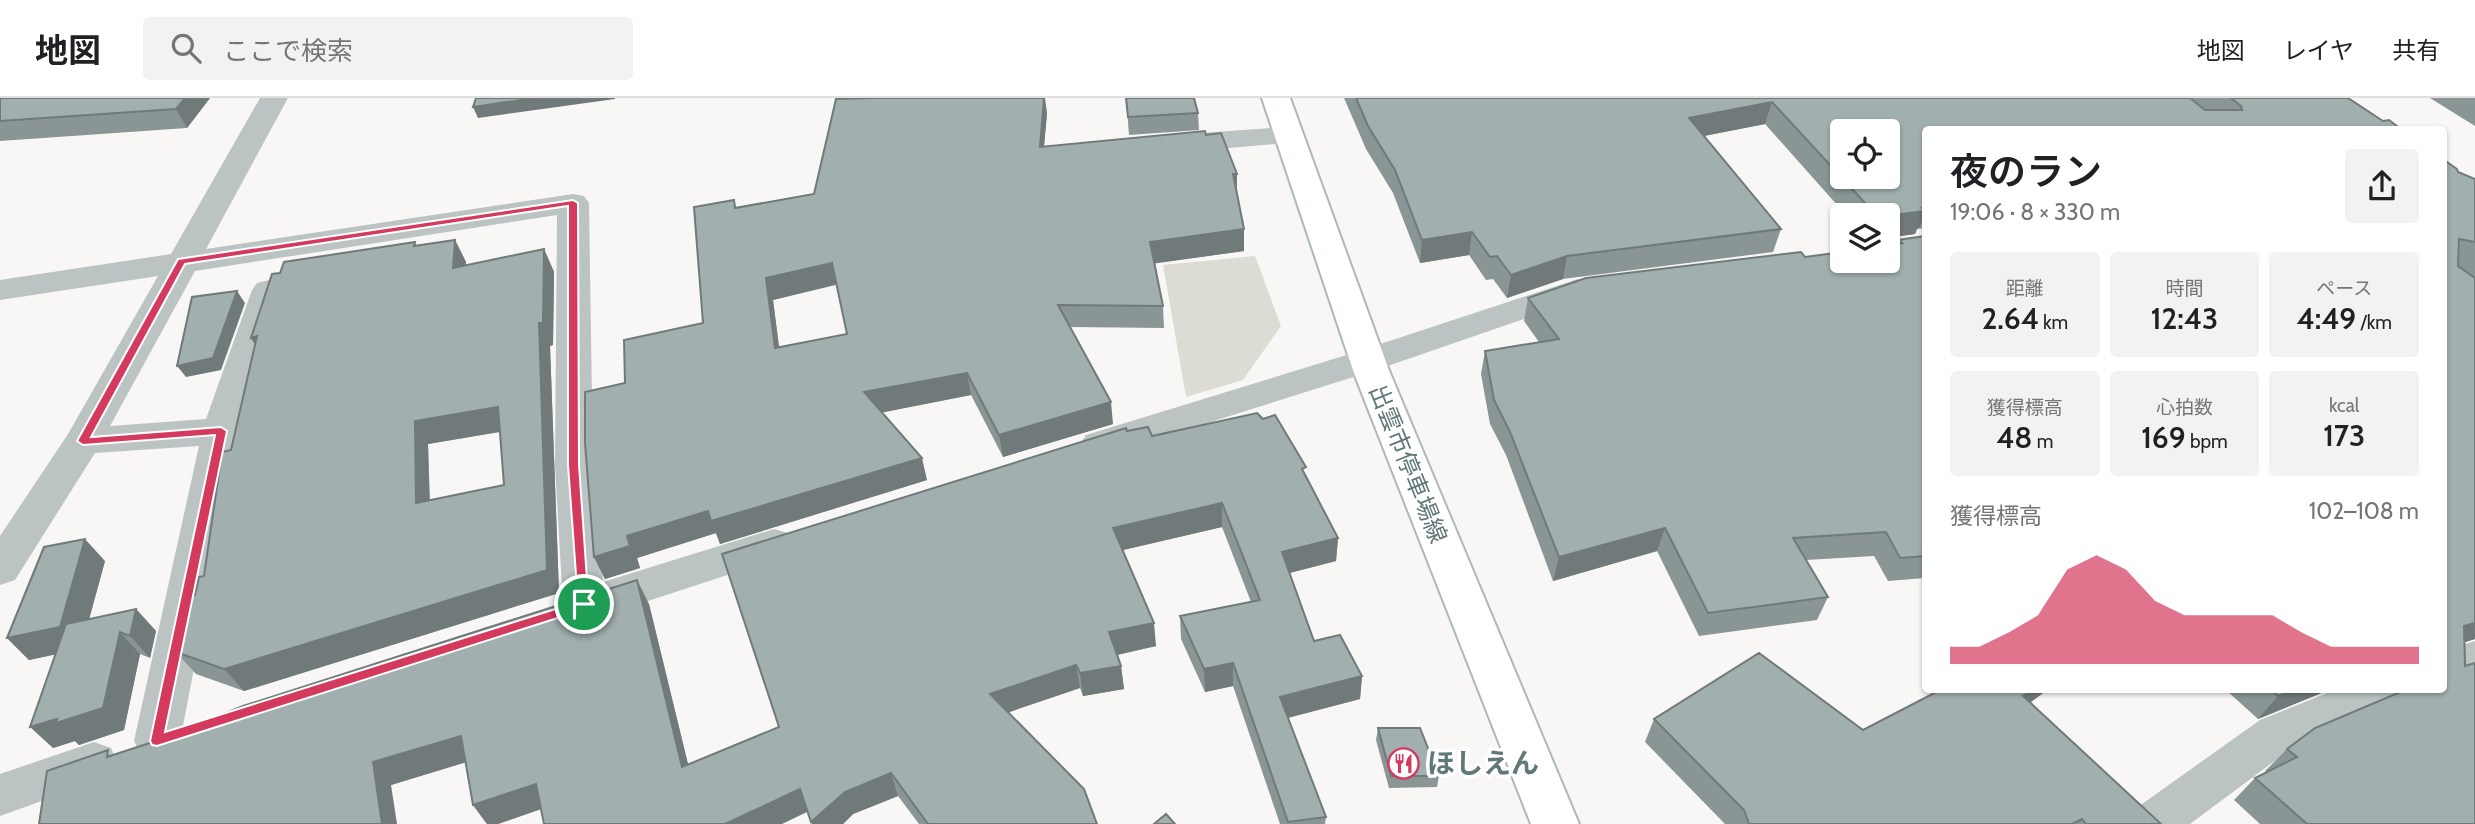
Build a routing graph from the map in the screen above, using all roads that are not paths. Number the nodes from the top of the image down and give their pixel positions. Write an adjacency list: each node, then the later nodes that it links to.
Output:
1 (274, 98): 6 (street)
2 (1276, 98): 3 (main road, 出雲市停車場線)
3 (1288, 136): 4 (street); 9 (main road, 出雲市停車場線)
4 (1149, 145)
5 (284, 246): 6 (street); 10 (street); 13 (street)
6 (182, 261): 8 (street); 11 (street)
7 (1615, 284): 9 (street)
8 (0, 290)
9 (1366, 361): 12 (street); 19 (main road, 出雲市停車場線)
10 (221, 431): 11 (street); 18 (street)
11 (83, 441): 14 (street)
12 (1059, 456)
13 (807, 534)
14 (0, 569)
15 (2475, 659): 16 (street)
16 (2447, 668)
17 (2374, 693): 20 (street)
18 (0, 795)
19 (1555, 824)
20 (2152, 824)

